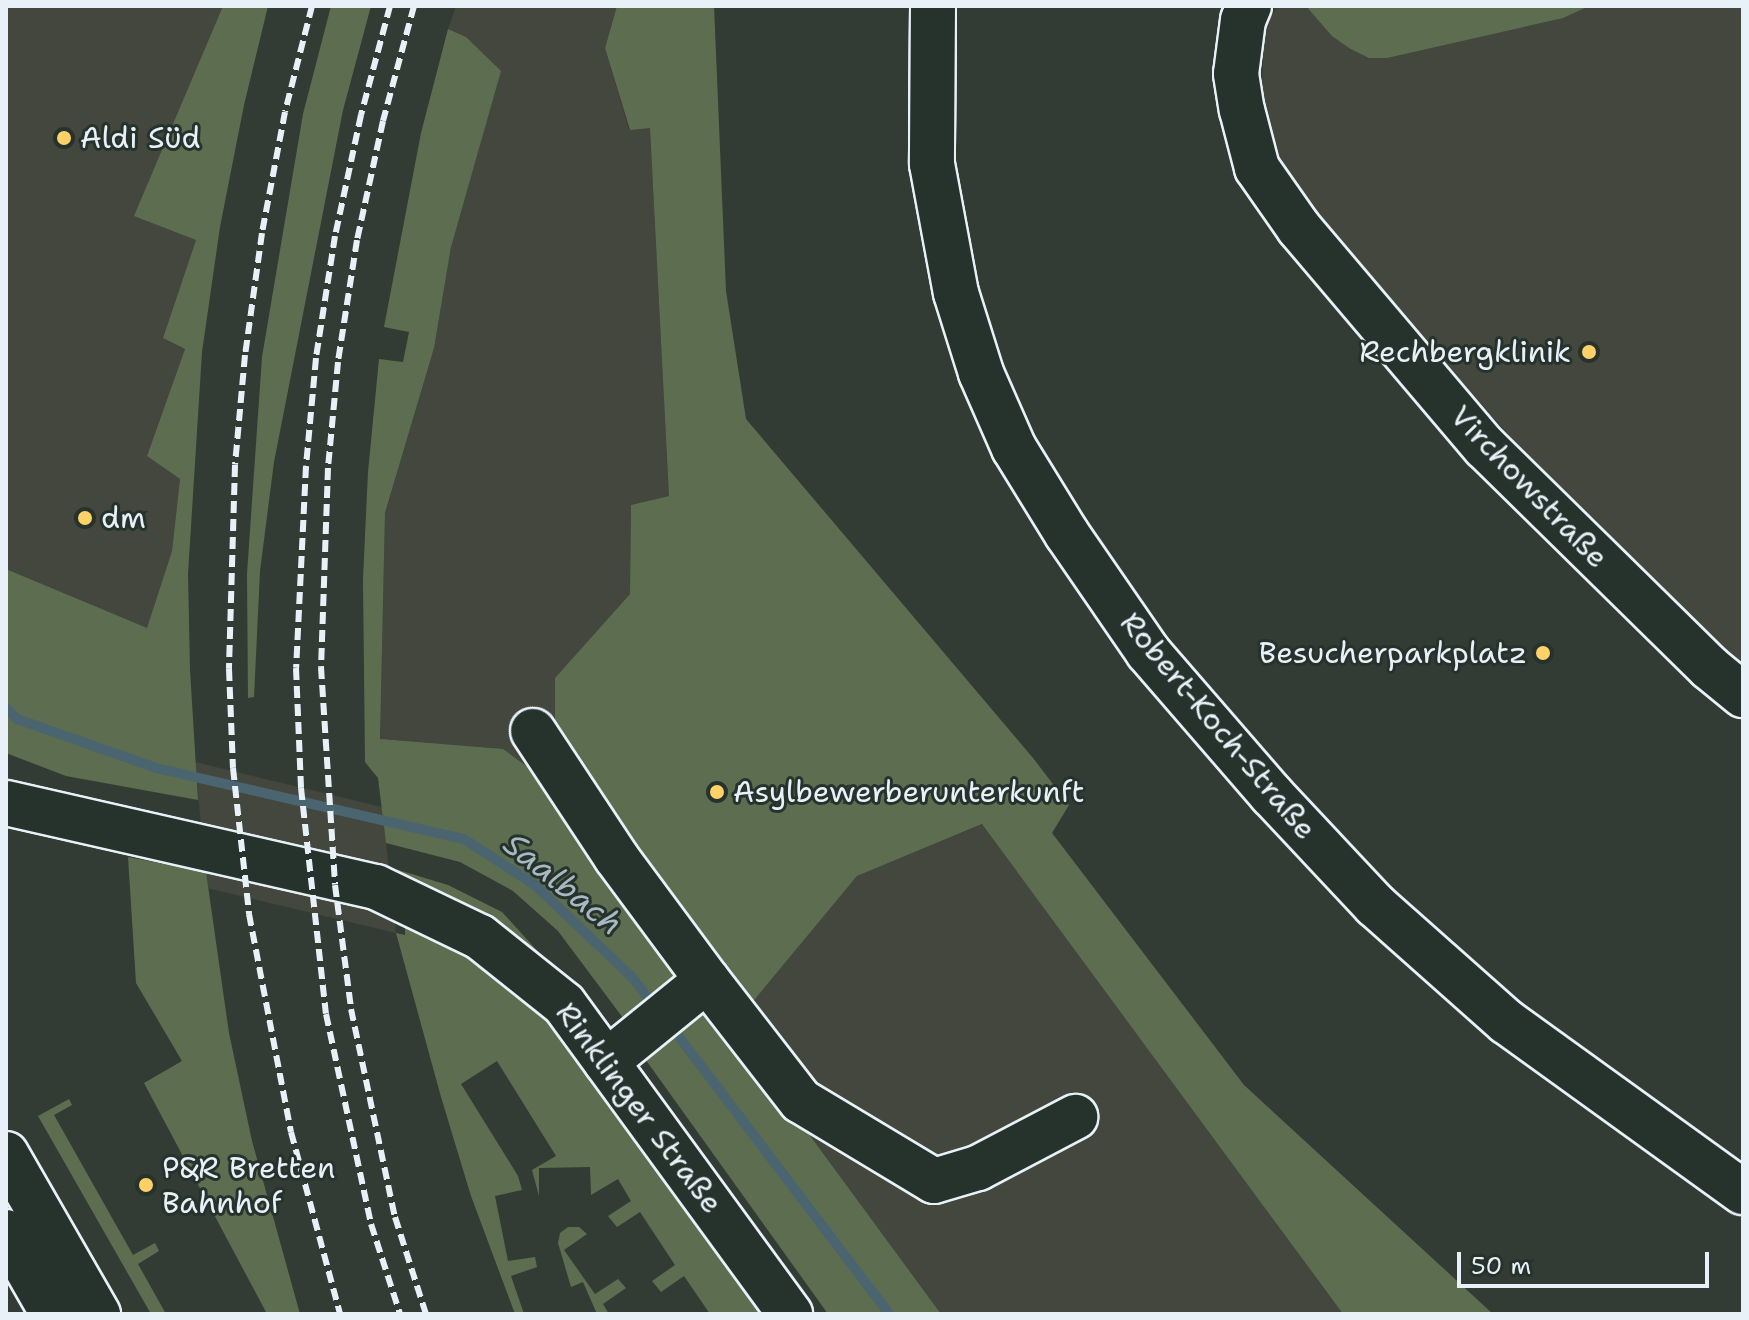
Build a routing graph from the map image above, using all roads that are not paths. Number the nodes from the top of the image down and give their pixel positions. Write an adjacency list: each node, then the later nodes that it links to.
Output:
1 (933, 6): 12 (street, Robert-Koch-Straße)
2 (1249, 6): 3 (street, Virchowstraße)
3 (1743, 695)
4 (533, 731): 8 (street)
5 (6, 793): 7 (street, Rinklinger Straße)
6 (6, 803): 7 (street, Rinklinger Straße)
7 (48, 811): 9 (street, Rinklinger Straße)
8 (699, 986): 9 (street); 10 (street)
9 (621, 1049): 16 (street, Rinklinger Straße)
10 (1075, 1117)
11 (6, 1154): 15 (street)
12 (1743, 1192)
13 (6, 1232): 14 (street)
14 (53, 1314)
15 (98, 1314)
16 (790, 1314)

